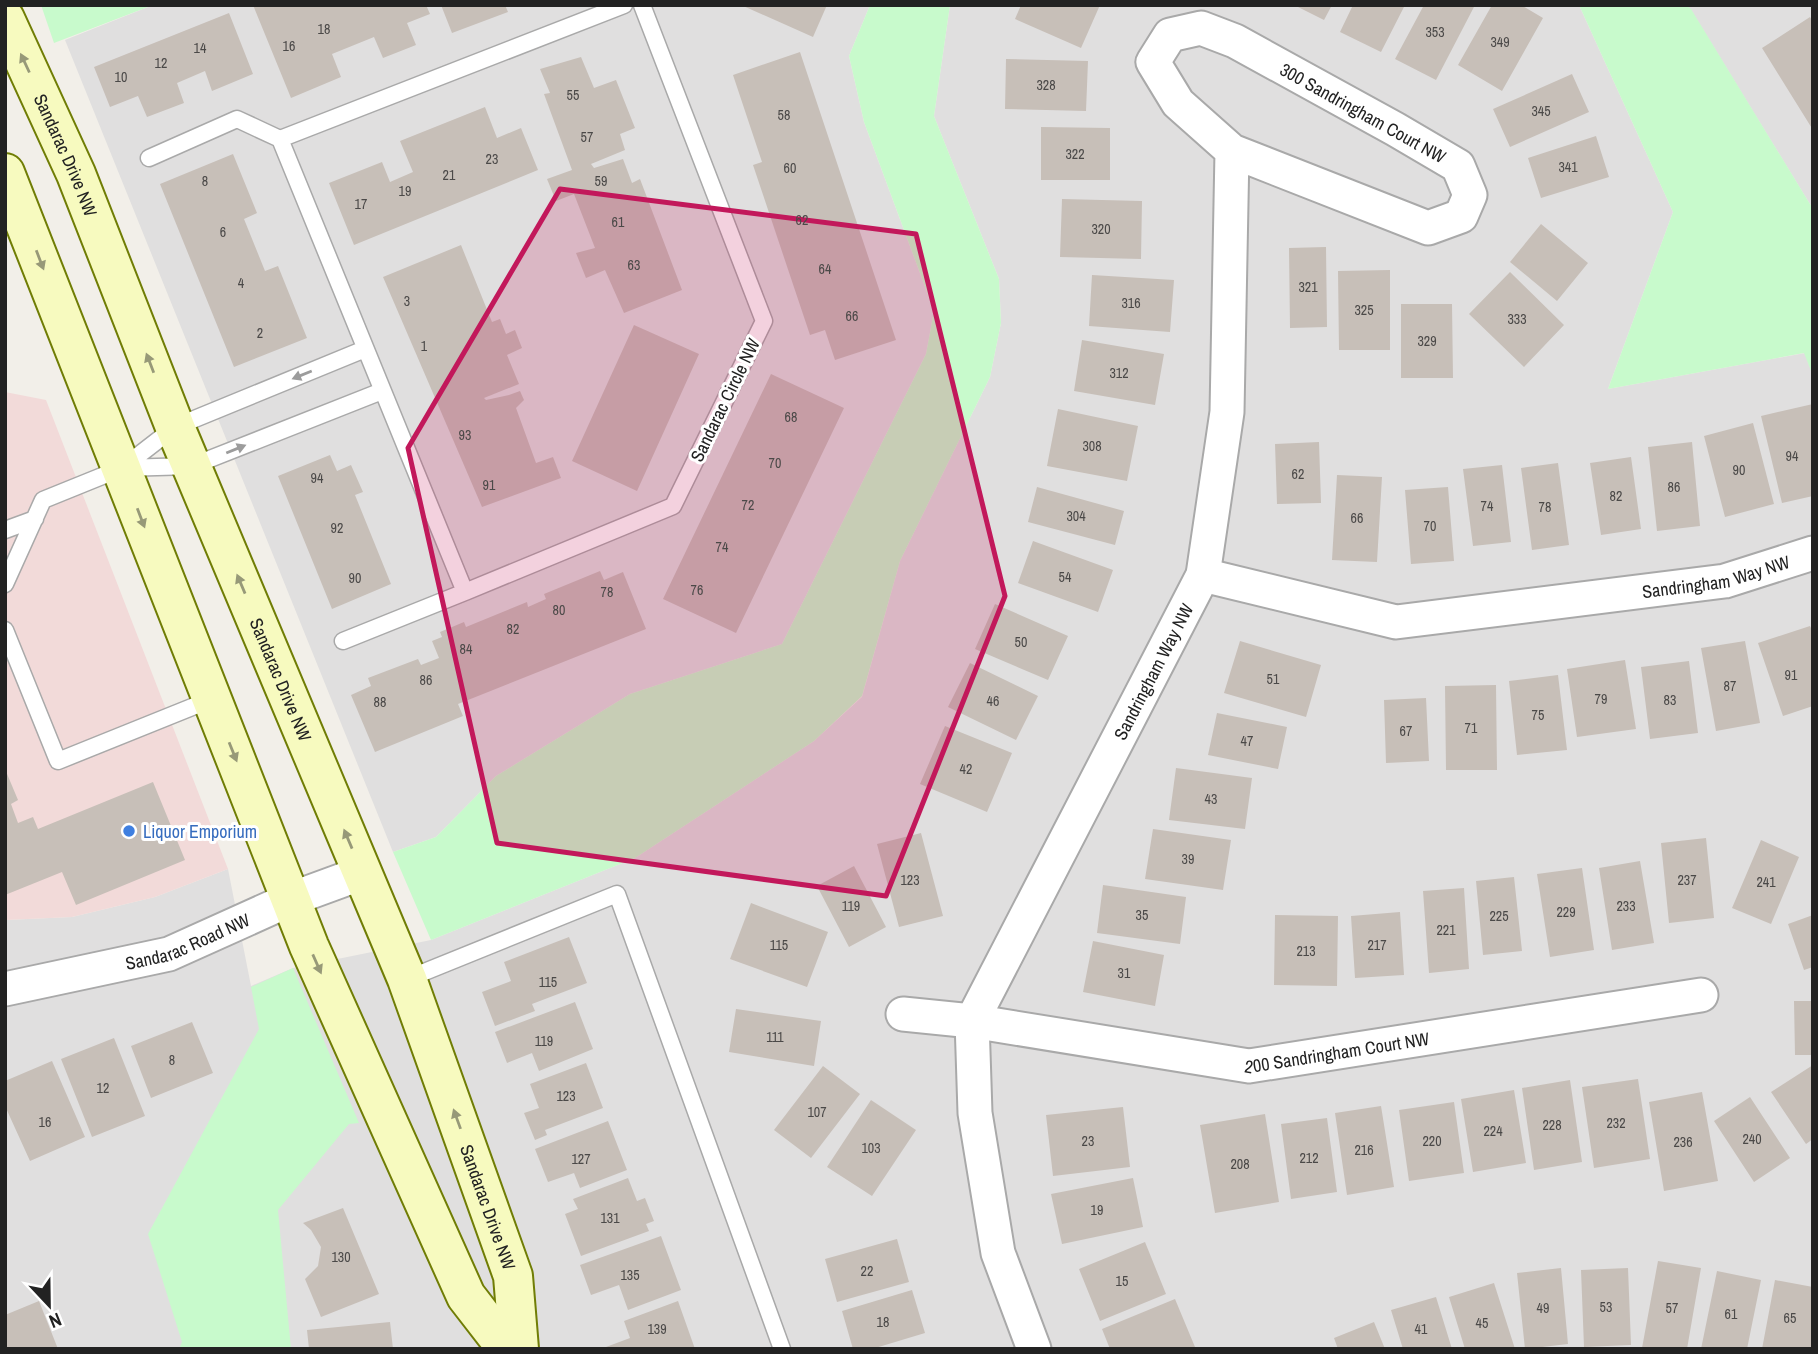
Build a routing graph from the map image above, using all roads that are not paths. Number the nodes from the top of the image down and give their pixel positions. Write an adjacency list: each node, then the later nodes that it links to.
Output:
1 (624, 5): 4 (lane)
2 (642, 5): 18 (lane, Sandarac Circle NW)
3 (5, 19): 10 (street, Sandarac Drive NW, one-way to 3)
4 (280, 139): 6 (lane); 8 (lane)
5 (1232, 151): 5 (street, 300 Sandringham Court NW); 16 (street)
6 (149, 158)
7 (5, 173): 12 (street, one-way to 12)
8 (365, 349): 9 (lane); 10 (lane, one-way to 10)
9 (382, 391): 11 (lane, one-way to 9); 18 (lane)
10 (175, 427): 11 (street, Sandarac Drive NW); 12 (lane)
11 (192, 466): 12 (lane); 22 (street, Sandarac Drive NW, one-way to 11)
12 (122, 468): 13 (lane); 21 (street, one-way to 21)
13 (36, 519): 14 (lane); 17 (lane)
14 (5, 530)
15 (1813, 553): 16 (street, Sandringham Way NW)
16 (1203, 575): 28 (street, Sandringham Way NW)
17 (7, 578)
18 (465, 592): 20 (lane, Sandarac Circle NW)
19 (5, 629): 21 (lane)
20 (343, 641)
21 (212, 699): 23 (street, one-way to 23)
22 (362, 873): 23 (street, Sandarac Road NW); 24 (street, Sandarac Drive NW)
23 (291, 899): 25 (street, Sandarac Road NW); 29 (street, one-way to 29)
24 (407, 979): 30 (street, Sandarac Drive NW, one-way to 24); 31 (lane)
25 (5, 989)
26 (1701, 995): 28 (street, 200 Sandringham Court NW)
27 (903, 1014): 28 (street, 200 Sandringham Court NW)
28 (972, 1021): 32 (street, Sandringham Way NW)
29 (507, 1349)
30 (519, 1349)
31 (782, 1349)
32 (1034, 1349)

